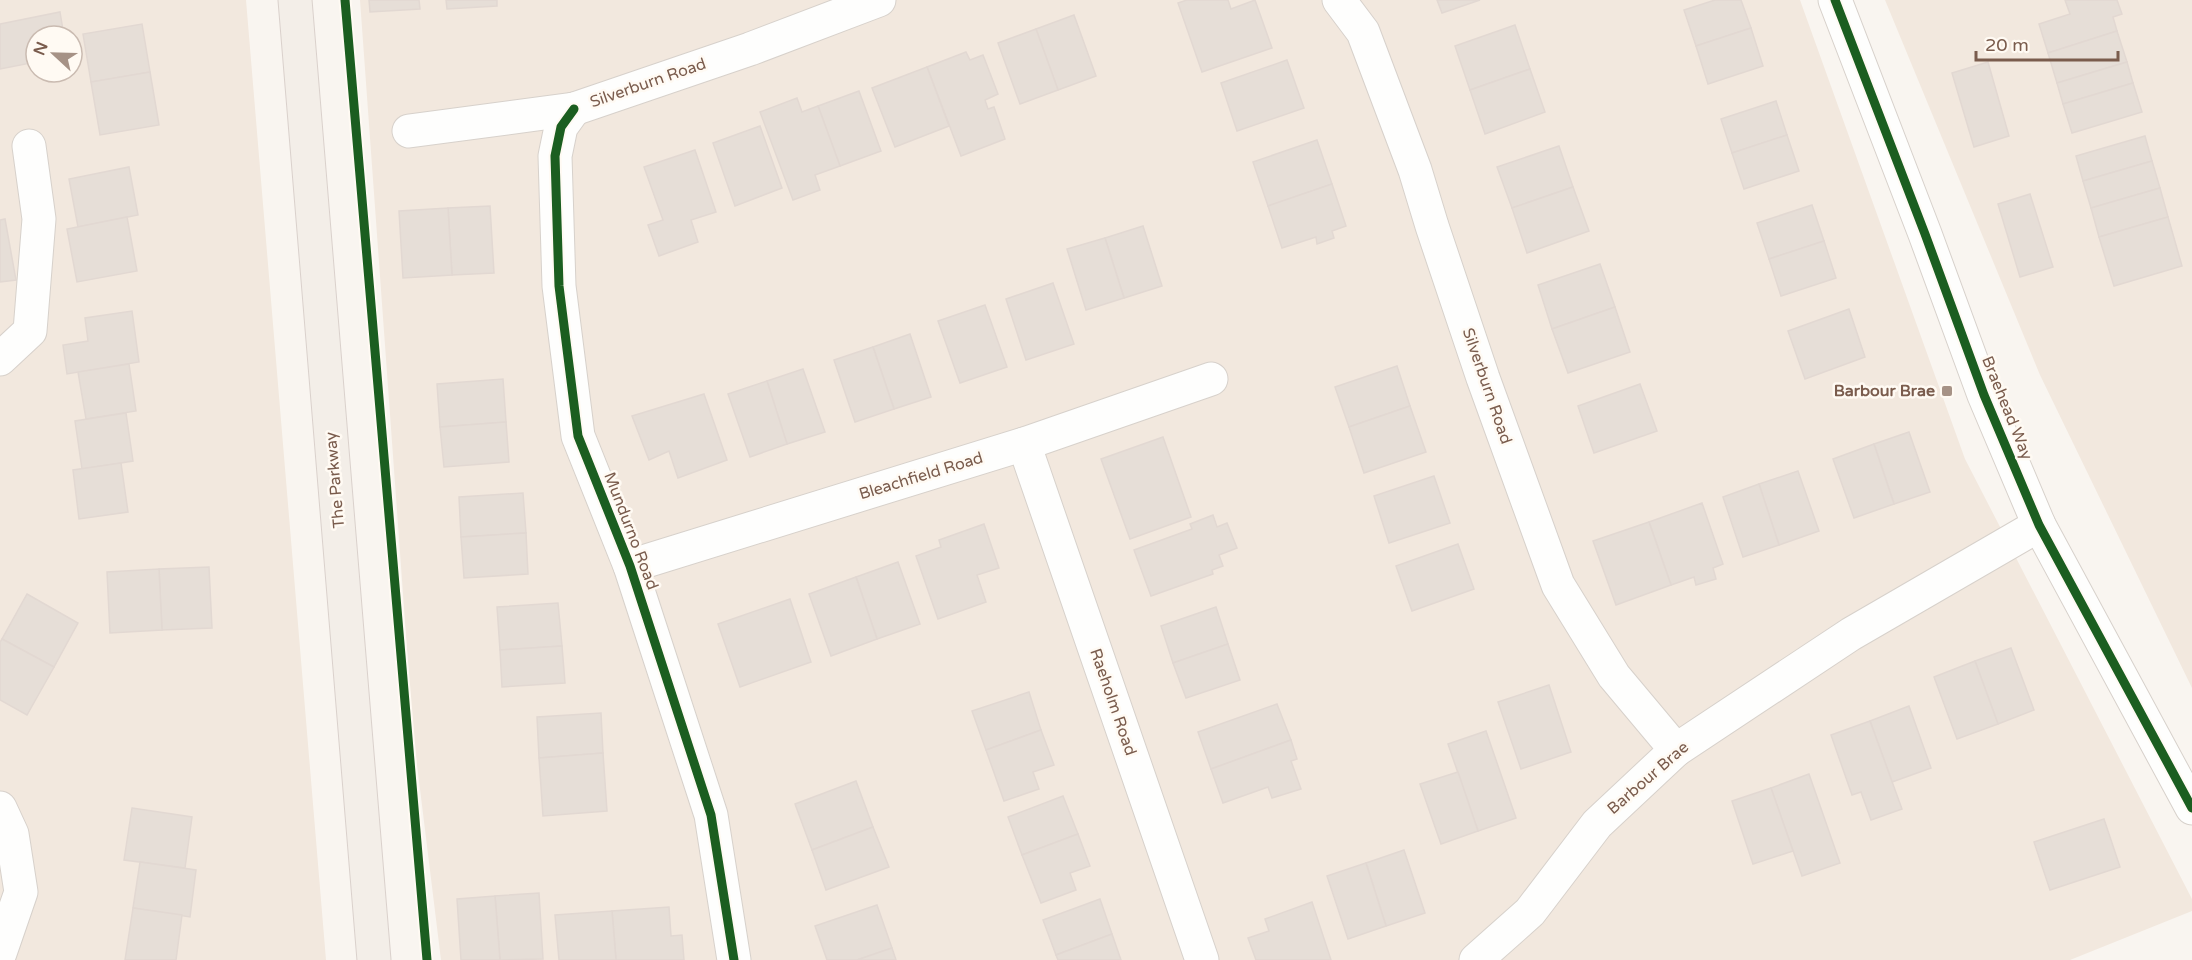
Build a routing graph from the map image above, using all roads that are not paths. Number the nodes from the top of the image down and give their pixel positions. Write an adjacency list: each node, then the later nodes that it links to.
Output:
1 (295, 0): 17 (main road, The Parkway)
2 (879, 0): 5 (street, Silverburn Road)
3 (1339, 0): 13 (street, Silverburn Road)
4 (1835, 0): 11 (street, Braehead Way)
5 (574, 109): 6 (street, Silverburn Road); 12 (street, Mundurno Road)
6 (409, 131)
7 (29, 146): 8 (street)
8 (0, 359)
9 (1211, 379): 10 (street, Bleachfield Road)
10 (1024, 444): 12 (street, Bleachfield Road); 19 (street, Raeholm Road)
11 (2039, 525): 13 (street, Barbour Brae); 15 (street, Braehead Way)
12 (630, 566): 18 (street, Mundurno Road)
13 (1676, 750): 20 (street, Barbour Brae)
14 (0, 808): 16 (street)
15 (2192, 808)
16 (0, 953)
17 (374, 960)
18 (734, 960)
19 (1202, 960)
20 (1476, 960)

